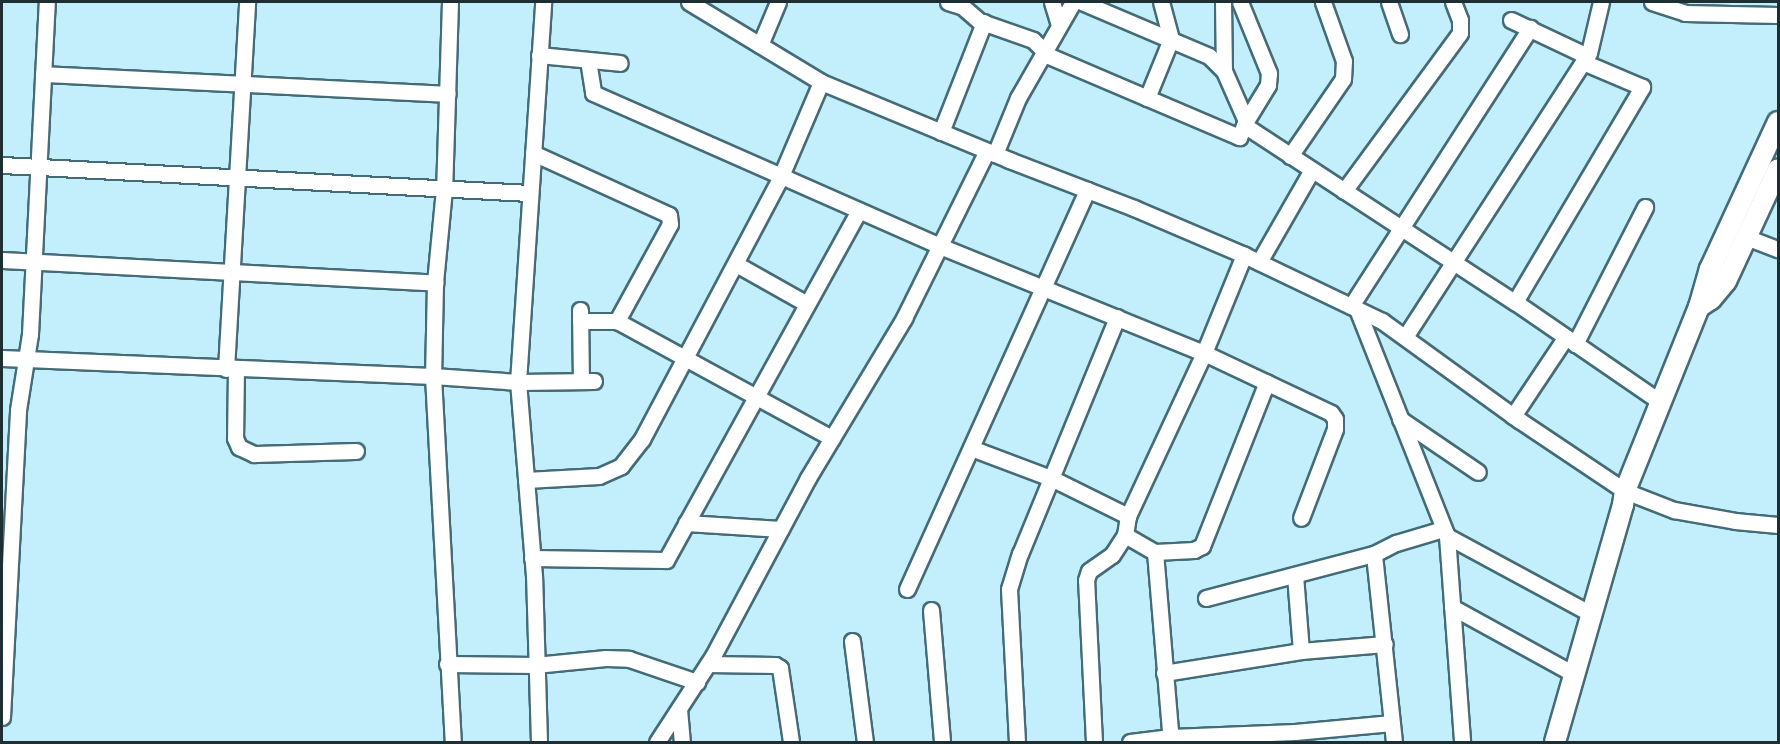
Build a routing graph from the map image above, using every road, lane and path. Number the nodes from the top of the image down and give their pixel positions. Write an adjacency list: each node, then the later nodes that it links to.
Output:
1 (47, 2): 34 (street)
2 (247, 2): 36 (street)
3 (450, 2): 37 (street)
4 (543, 2): 29 (street)
5 (690, 2): 27 (street)
6 (778, 2): 27 (street)
7 (948, 2): 22 (street)
8 (1052, 2): 23 (street)
9 (1073, 2): 23 (street)
10 (1082, 2): 26 (street)
11 (1161, 2): 26 (street)
12 (1223, 2): 33 (street)
13 (1240, 2): 40 (street)
14 (1323, 2): 44 (street)
15 (1389, 2): 25 (street)
16 (1454, 2): 53 (street)
17 (1601, 2): 30 (street)
18 (1652, 2): 19 (street)
19 (1670, 5): 20 (street)
20 (1779, 15)
21 (1511, 20): 24 (street)
22 (984, 22): 28 (street); 41 (street)
23 (1059, 25): 28 (street)
24 (1530, 28): 30 (street); 57 (street)
25 (1400, 34)
26 (1171, 39): 33 (street); 38 (street)
27 (760, 45): 35 (street)
28 (1044, 51): 38 (street); 43 (street)
29 (539, 54): 31 (street); 42 (street)
30 (1585, 59): 65 (street); 70 (street)
31 (588, 60): 32 (street); 49 (street)
32 (620, 63)
33 (1224, 71): 40 (street)
34 (43, 74): 36 (street); 46 (street)
35 (821, 82): 41 (street); 49 (street)
36 (242, 84): 37 (street); 50 (street)
37 (448, 94): 51 (street)
38 (1147, 98): 40 (street)
39 (1779, 122): 73 (street)
40 (1245, 123): 44 (street)
41 (940, 132): 43 (street)
42 (533, 153): 54 (street); 75 (street)
43 (991, 153): 52 (street); 59 (street)
44 (1290, 156): 48 (street)
45 (2, 165): 46 (street)
46 (39, 167): 50 (street); 63 (street)
47 (1779, 169): 58 (street)
48 (1312, 170): 53 (street); 64 (street)
49 (781, 176): 56 (street); 66 (street)
50 (237, 178): 51 (street); 67 (street)
51 (444, 189): 54 (street); 68 (street)
52 (1087, 190): 61 (street); 69 (street)
53 (1344, 191): 57 (street)
54 (530, 193): 84 (street)
55 (1645, 207): 77 (street)
56 (859, 211): 59 (street); 71 (street)
57 (1401, 229): 65 (street); 72 (street)
58 (1746, 237): 60 (street); 73 (street)
59 (940, 246): 69 (street); 90 (street)
60 (1779, 249)
61 (1244, 255): 64 (street); 78 (street)
62 (2, 260): 63 (street)
63 (34, 261): 67 (street); 81 (street)
64 (1259, 262): 72 (street)
65 (1453, 263): 70 (street); 76 (street)
66 (736, 264): 71 (street); 79 (street)
67 (232, 273): 68 (street); 82 (street)
68 (435, 283): 83 (street)
69 (1043, 287): 74 (street); 91 (street)
70 (1515, 302): 77 (street)
71 (807, 304): 86 (street)
72 (1354, 308): 76 (street); 89 (street)
73 (1699, 308): 87 (street)
74 (1117, 317): 78 (street); 94 (street)
75 (617, 321): 79 (street); 84 (street)
76 (1405, 337): 88 (street)
77 (1570, 341): 87 (street); 88 (street)
78 (1204, 353): 85 (street); 97 (street)
79 (687, 357): 86 (street); 95 (street)
80 (2, 358): 81 (street)
81 (26, 359): 82 (street); 103 (street)
82 (231, 369): 83 (street); 92 (street)
83 (433, 376): 84 (street); 117 (street)
84 (518, 382): 95 (street)
85 (1267, 382): 98 (street); 105 (street)
86 (757, 396): 90 (street); 99 (street)
87 (1662, 404): 96 (street)
88 (1513, 416): 96 (street)
89 (1400, 419): 93 (street); 102 (street)
90 (832, 438): 101 (street)
91 (971, 448): 94 (street); 109 (street)
92 (356, 451)
93 (1478, 472)
94 (1053, 479): 97 (street); 136 (street)
95 (526, 480): 107 (street)
96 (1625, 490): 100 (street); 113 (street)
97 (1128, 516): 104 (street)
98 (1301, 518)
99 (686, 523): 101 (street); 107 (street)
100 (1779, 525)
101 (781, 530): 118 (street)
102 (1445, 533): 106 (street); 111 (street); 113 (street)
103 (6, 534): 123 (street)
104 (1125, 536): 105 (street); 137 (street)
105 (1155, 552): 120 (street)
106 (1374, 554): 108 (street); 115 (street)
107 (532, 558): 119 (street)
108 (1295, 575): 110 (street); 116 (street)
109 (908, 589)
110 (1206, 598)
111 (1452, 607): 121 (street); 140 (street)
112 (931, 610): 135 (street)
113 (1591, 614): 121 (street)
114 (852, 641): 134 (street)
115 (1385, 644): 116 (street); 126 (street)
116 (1301, 651): 120 (street)
117 (447, 664): 119 (street); 129 (street)
118 (708, 664): 122 (street); 133 (street)
119 (535, 665): 122 (street); 130 (street)
120 (1164, 673): 128 (street)
121 (1574, 674): 141 (street)
122 (697, 682): 124 (street)
123 (2, 694): 125 (street)
124 (679, 709): 131 (street); 132 (street)
125 (2, 717)
126 (1392, 723): 127 (street); 139 (street)
127 (1295, 737): 128 (street)
128 (1171, 740): 138 (street)
129 (453, 742)
130 (539, 742)
131 (657, 742)
132 (682, 742)
133 (791, 742)
134 (865, 742)
135 (942, 742)
136 (1017, 742)
137 (1094, 742)
138 (1130, 742)
139 (1394, 742)
140 (1462, 742)
141 (1555, 742)

